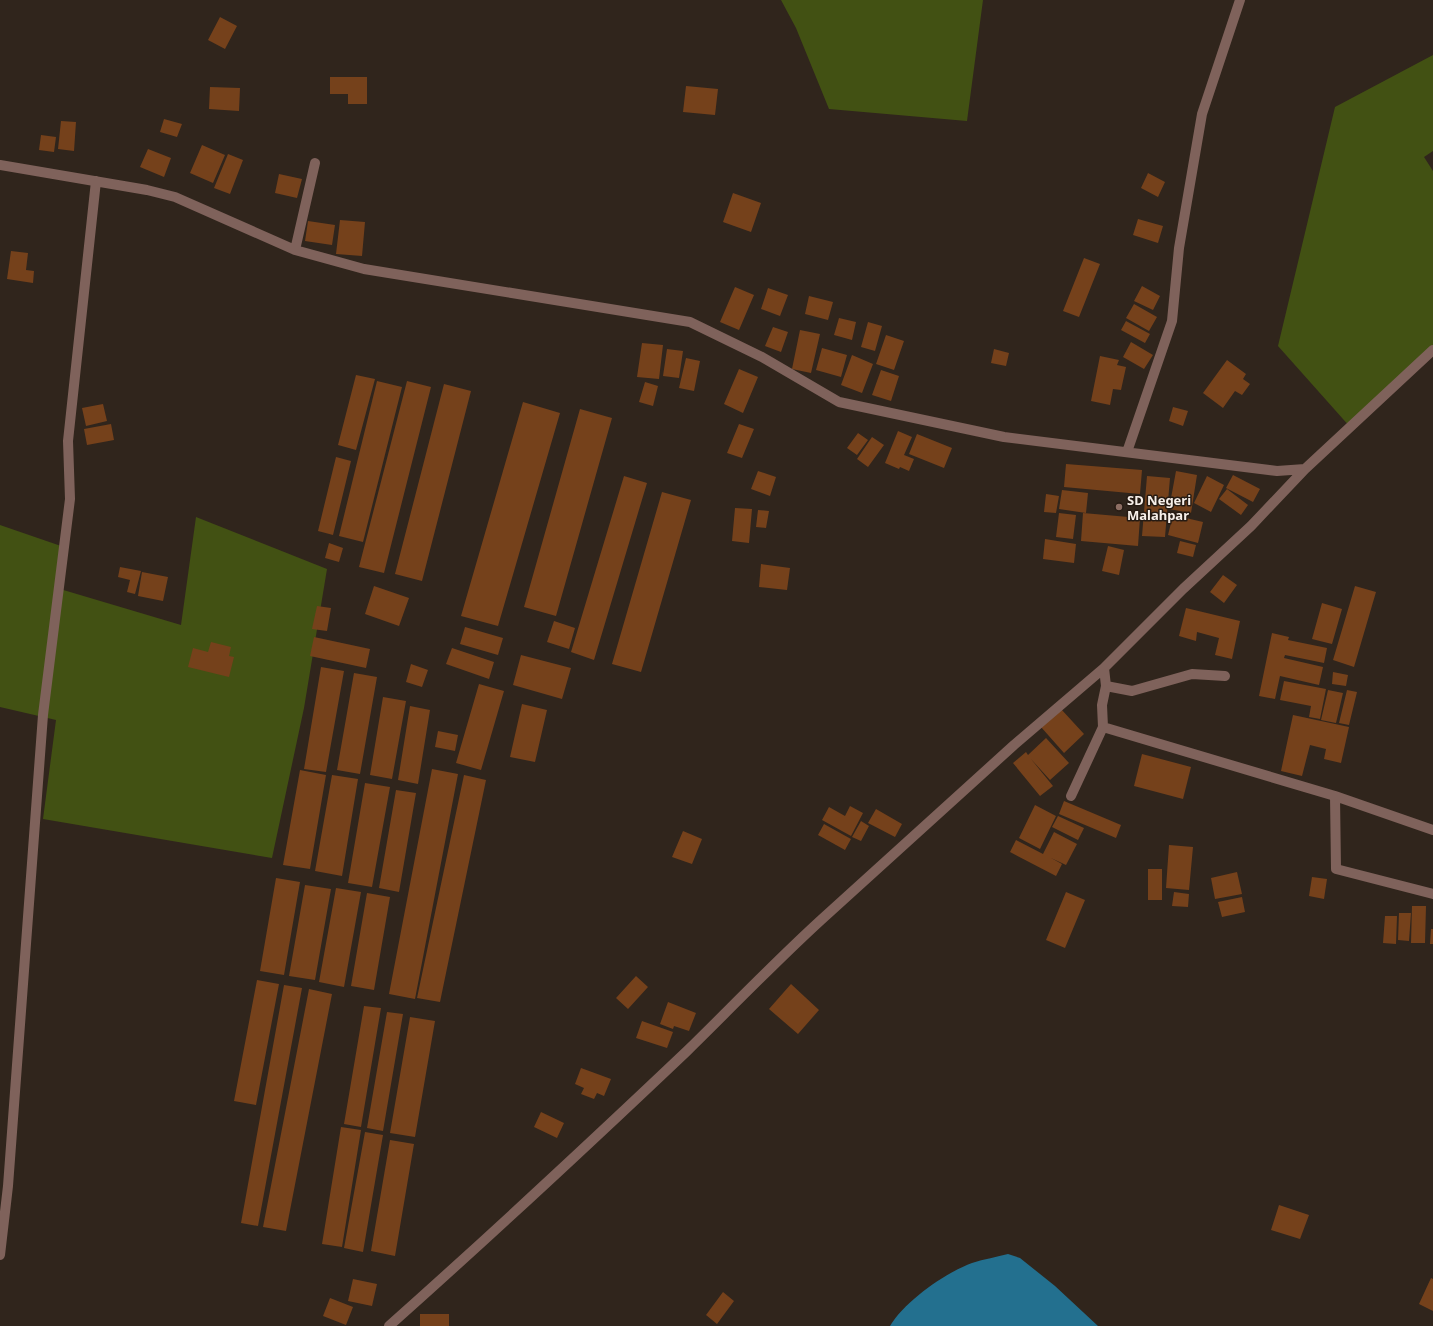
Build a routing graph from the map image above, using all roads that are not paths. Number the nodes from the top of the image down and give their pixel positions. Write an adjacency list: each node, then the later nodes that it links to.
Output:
1 (1240, 0): 7 (street)
2 (315, 162): 5 (street)
3 (0, 165): 4 (street)
4 (96, 181): 5 (street); 17 (street)
5 (295, 250): 7 (street)
6 (1433, 350): 8 (street)
7 (1126, 452): 8 (street)
8 (1305, 468): 9 (street)
9 (1104, 668): 11 (street); 18 (street)
10 (1225, 676): 11 (street)
11 (1106, 686): 12 (street)
12 (1103, 727): 13 (street); 14 (street)
13 (1071, 796)
14 (1335, 796): 15 (street); 16 (street)
15 (1433, 830)
16 (1433, 894)
17 (0, 1255)
18 (405, 1312): 19 (street); 20 (street)
19 (389, 1326)
20 (402, 1326)

